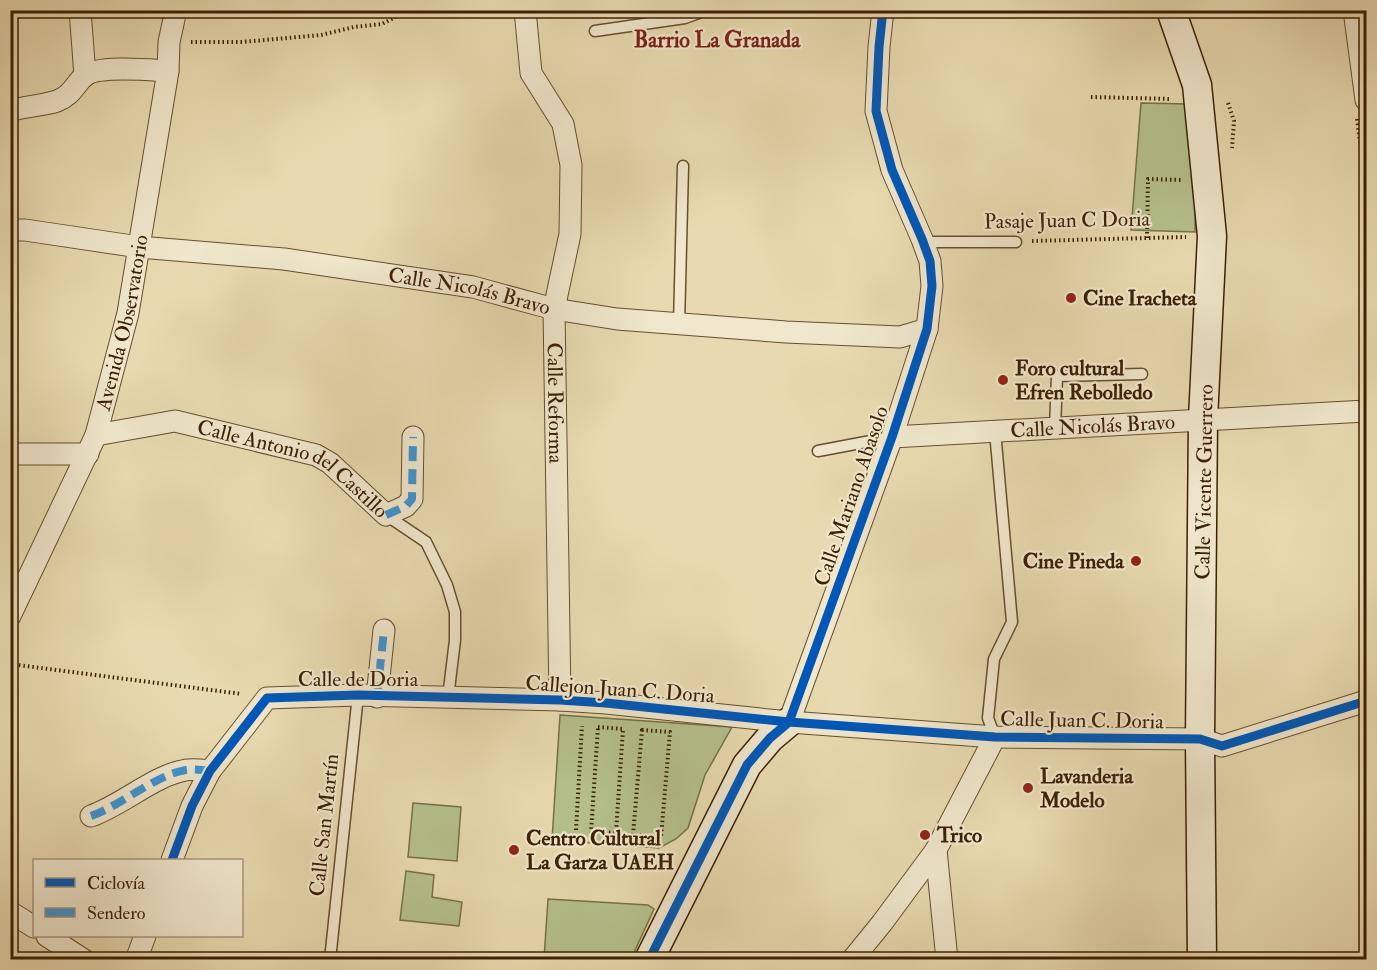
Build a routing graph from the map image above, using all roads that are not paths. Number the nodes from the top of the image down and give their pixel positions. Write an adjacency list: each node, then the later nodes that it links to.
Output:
1 (80, 10): 12 (street)
2 (176, 10): 11 (street, Avenida Observatorio)
3 (525, 10): 20 (street, Calle Reforma)
4 (707, 10): 9 (lane)
5 (884, 10): 17 (street, Calle Mariano Abasolo)
6 (1171, 10): 25 (street, Calle Vicente Guerrero)
7 (1354, 10): 13 (street)
8 (1359, 10): 10 (lane)
9 (595, 31)
10 (1366, 67)
11 (168, 71): 12 (street); 19 (street, Avenida Observatorio)
12 (85, 76): 14 (street)
13 (1366, 100)
14 (10, 111)
15 (683, 166): 21 (lane)
16 (10, 230): 19 (street, Calle Nicolás Bravo)
17 (922, 239): 18 (lane, Pasaje Juan C Doria); 22 (street, Calle Mariano Abasolo)
18 (1016, 242)
19 (139, 247): 20 (street, Calle Nicolás Bravo); 30 (street, Avenida Observatorio)
20 (555, 309): 21 (street, Calle Nicolás Bravo); 38 (street, Calle Reforma)
21 (679, 325): 22 (street, Calle Nicolás Bravo)
22 (927, 329): 29 (street, Calle Mariano Abasolo)
23 (1142, 374): 26 (lane)
24 (1366, 411): 25 (street, Calle Nicolás Bravo)
25 (1203, 419): 26 (street, Calle Nicolás Bravo); 42 (street, Calle Vicente Guerrero)
26 (1055, 428): 27 (street, Calle Nicolás Bravo)
27 (995, 431): 29 (street, Calle Nicolás Bravo); 41 (lane)
28 (412, 437): 33 (street)
29 (892, 437): 31 (lane); 40 (street, Calle Mariano Abasolo)
30 (92, 444): 32 (street, Calle Antonio del Castillo); 33 (street, Calle Antonio del Castillo); 34 (street, Avenida Observatorio)
31 (818, 451)
32 (10, 454)
33 (386, 515): 37 (lane, Calle Antonio del Castillo)
34 (10, 616)
35 (384, 630): 36 (street)
36 (367, 696): 37 (street, Calle de Doria); 43 (street, Calle de Doria); 53 (lane, Calle San Martín)
37 (448, 698): 38 (street, Callejon Juan C. Doria)
38 (560, 700): 40 (street, Callejon Juan C. Doria)
39 (1366, 701): 42 (street, Calle Juan C. Doria)
40 (789, 722): 41 (street, Calle Juan C. Doria); 54 (street, Calle Mariano Abasolo)
41 (994, 737): 42 (street, Calle Juan C. Doria); 45 (street)
42 (1200, 739): 57 (street, Calle Vicente Guerrero)
43 (210, 771): 44 (street); 46 (street)
44 (91, 816)
45 (936, 850): 55 (street); 56 (street)
46 (173, 859)
47 (10, 912): 48 (street)
48 (33, 926)
49 (49, 937): 51 (street)
50 (145, 937): 52 (street)
51 (84, 960)
52 (136, 960)
53 (330, 960)
54 (649, 960)
55 (852, 960)
56 (947, 960)
57 (1202, 960)

